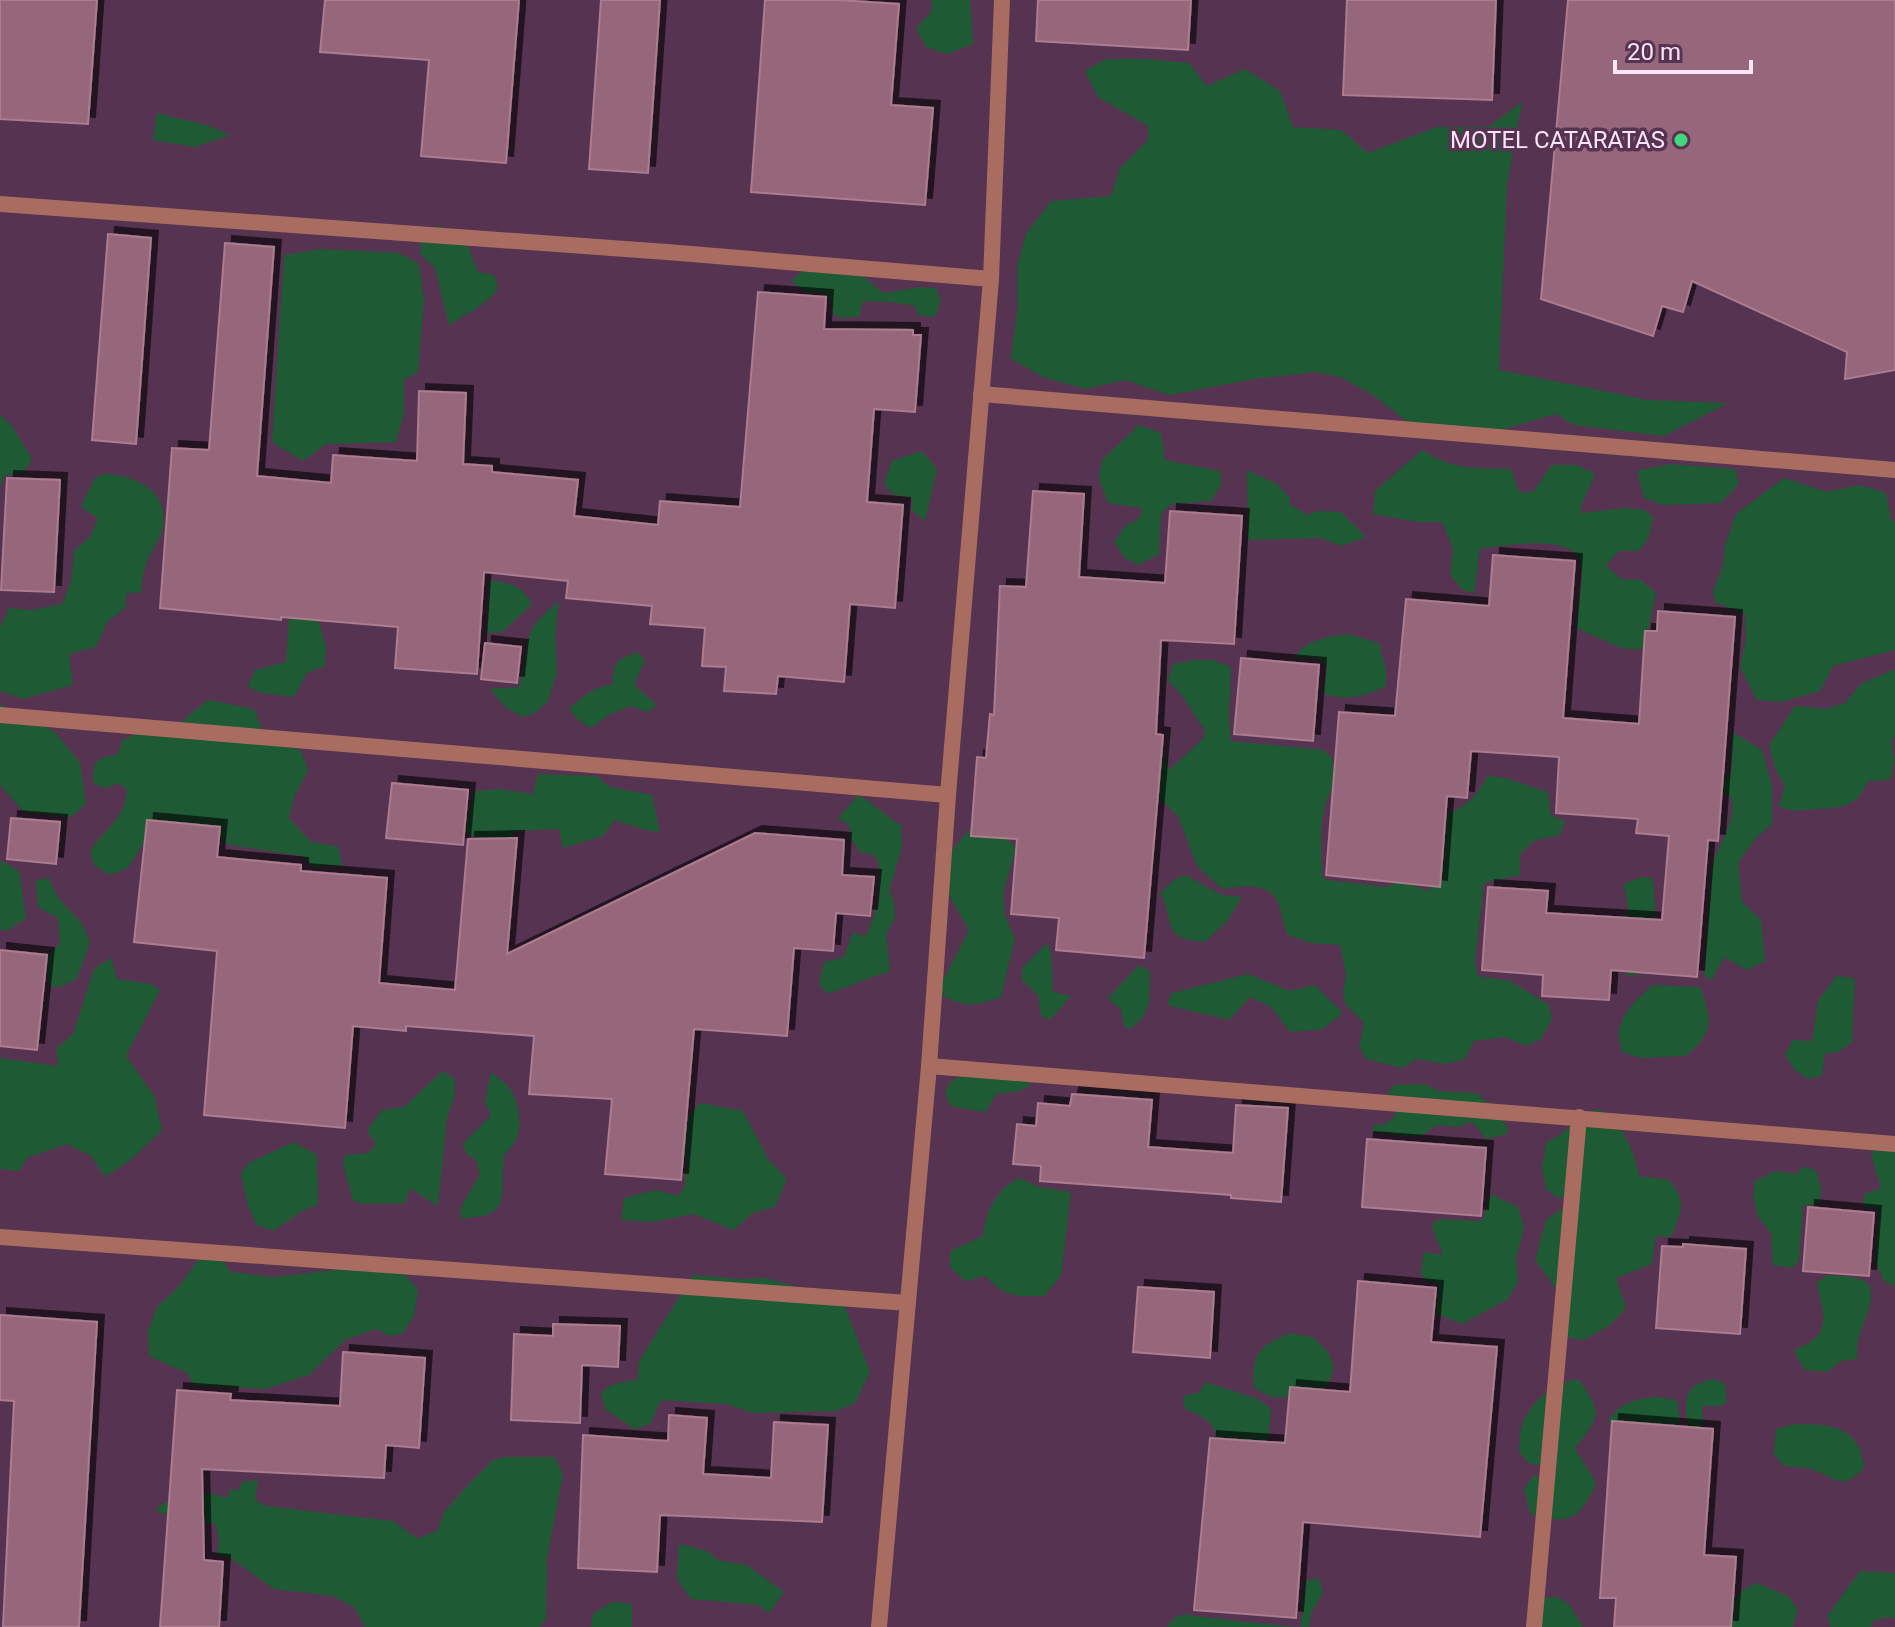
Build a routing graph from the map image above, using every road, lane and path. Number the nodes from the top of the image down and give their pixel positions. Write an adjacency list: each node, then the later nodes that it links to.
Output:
1 (1002, 0): 3 (street)
2 (0, 204): 3 (street)
3 (991, 279): 4 (street)
4 (981, 394): 5 (street); 7 (street)
5 (1895, 470)
6 (0, 715): 7 (street)
7 (948, 795): 8 (street)
8 (929, 1066): 9 (street); 12 (street)
9 (1579, 1117): 10 (street); 14 (street)
10 (1895, 1144)
11 (0, 1237): 12 (street)
12 (908, 1303): 13 (street)
13 (879, 1627)
14 (1534, 1627)

